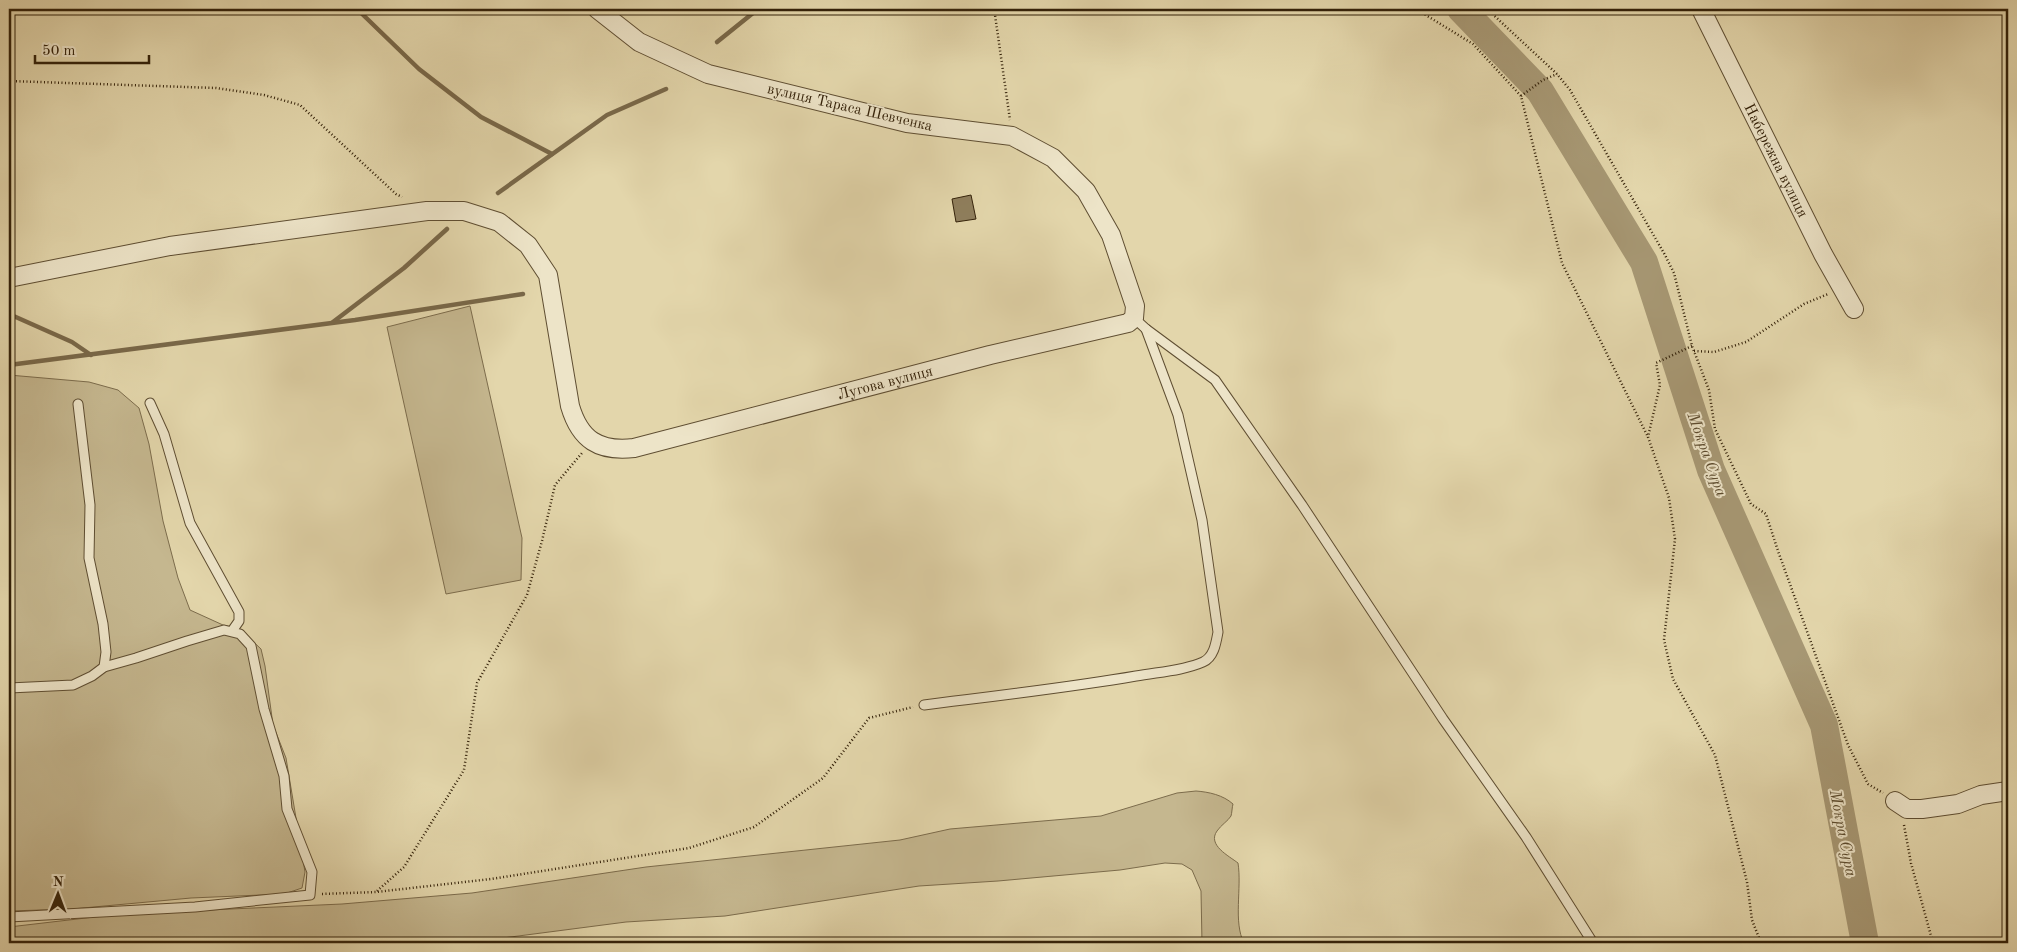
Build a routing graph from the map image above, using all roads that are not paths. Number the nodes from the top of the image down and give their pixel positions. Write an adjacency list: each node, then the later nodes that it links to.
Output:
1 (597, 9): 5 (street, вулиця Тараса Шевченка)
2 (1702, 9): 4 (street, Набережна вулиця)
3 (9, 278): 5 (street, Лугова вулиця)
4 (1854, 309)
5 (1140, 323): 11 (lane); 15 (lane)
6 (150, 403): 8 (lane)
7 (78, 404): 9 (lane)
8 (232, 631): 9 (lane); 14 (lane)
9 (104, 667): 10 (lane)
10 (9, 688)
11 (924, 705)
12 (2008, 791): 13 (street)
13 (1895, 801)
14 (9, 916)
15 (1593, 943)

